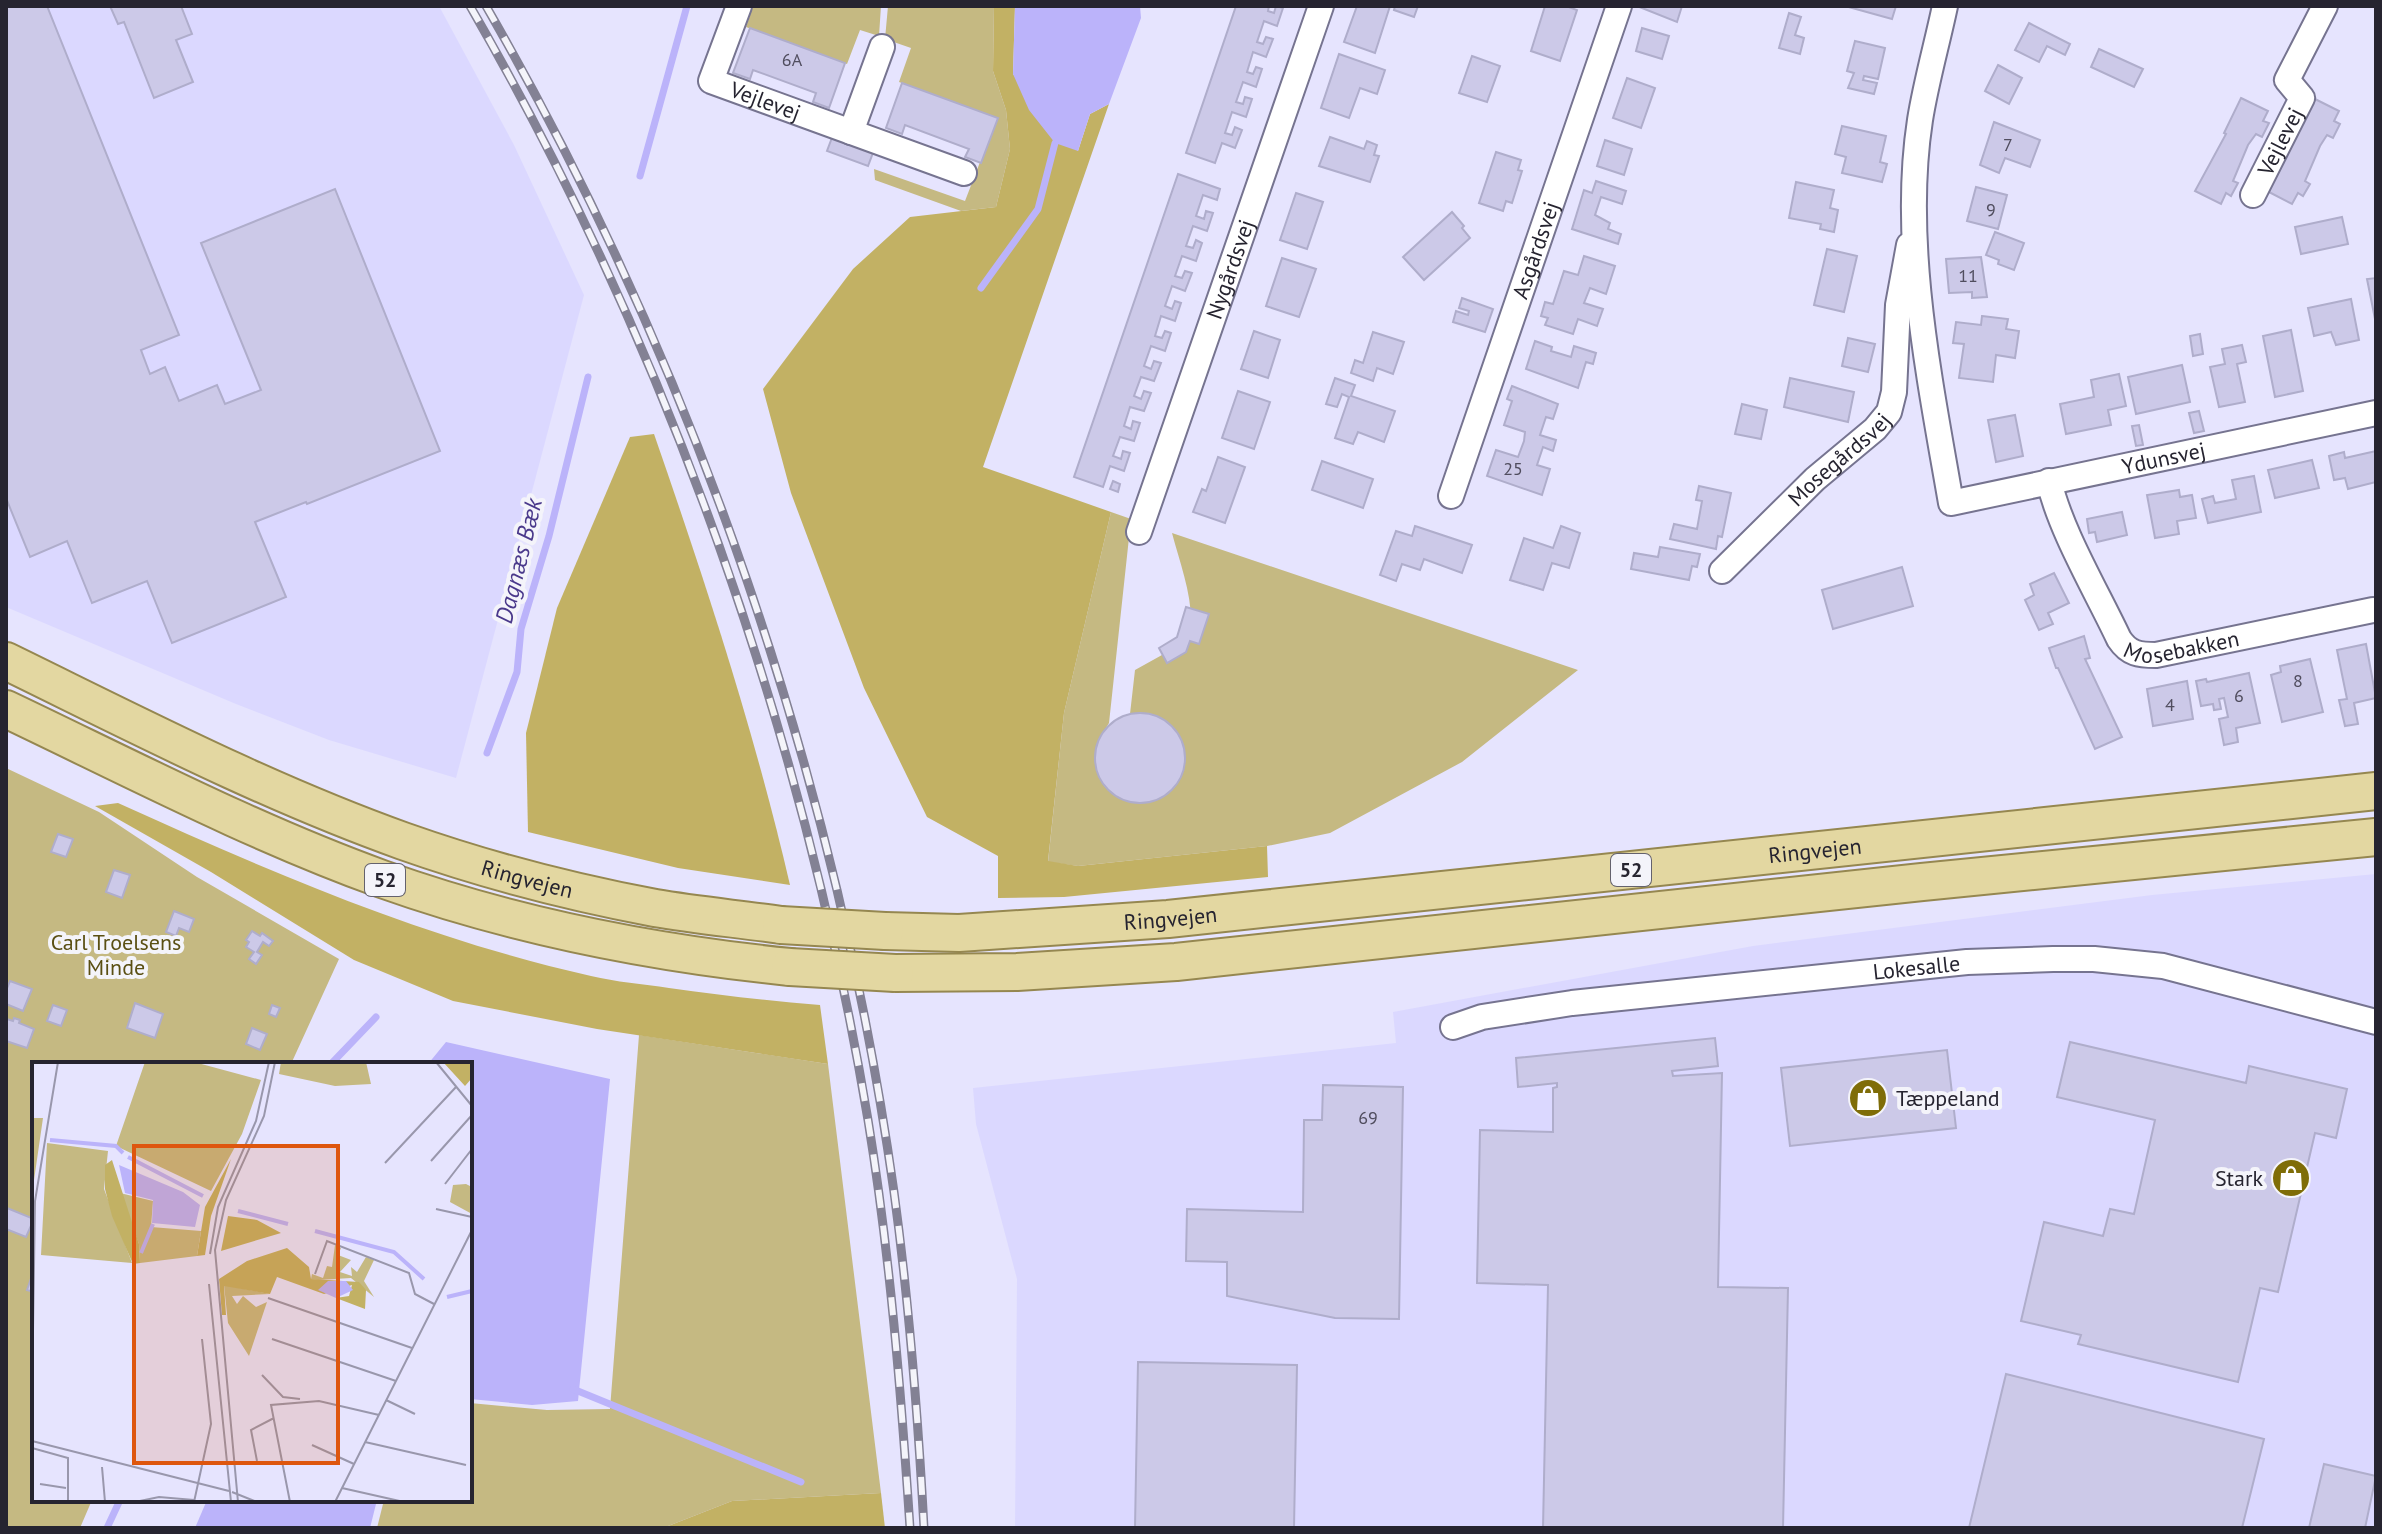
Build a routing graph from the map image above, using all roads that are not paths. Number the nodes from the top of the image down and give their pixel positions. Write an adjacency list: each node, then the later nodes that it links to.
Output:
1 (739, 6): 7 (street, Vejlevej)
2 (1321, 6): 15 (street, Nygårdsvej)
3 (1619, 6): 13 (street, Asgårdsvej)
4 (1945, 6): 10 (street, Mosegårdsvej)
5 (2325, 6): 9 (street, Vejlevej)
6 (882, 47): 7 (street)
7 (851, 132): 8 (street, Vejlevej)
8 (964, 173)
9 (2253, 195)
10 (1914, 223): 14 (street, Mosegårdsvej); 16 (street, Mosegårdsvej)
11 (2376, 413): 12 (street, Ydunsvej)
12 (2049, 481): 14 (street, Ydunsvej); 17 (street, Mosebakken)
13 (1451, 496)
14 (1951, 503)
15 (1139, 532)
16 (1722, 571)
17 (2373, 610)
18 (6, 661): 20 (main road, Ringvejen / 52, bridge)
19 (6, 709): 21 (main road, Ringvejen / 52, bridge)
20 (2376, 791)
21 (2376, 837)
22 (2376, 1022): 23 (street, Lokesalle)
23 (1453, 1027)

